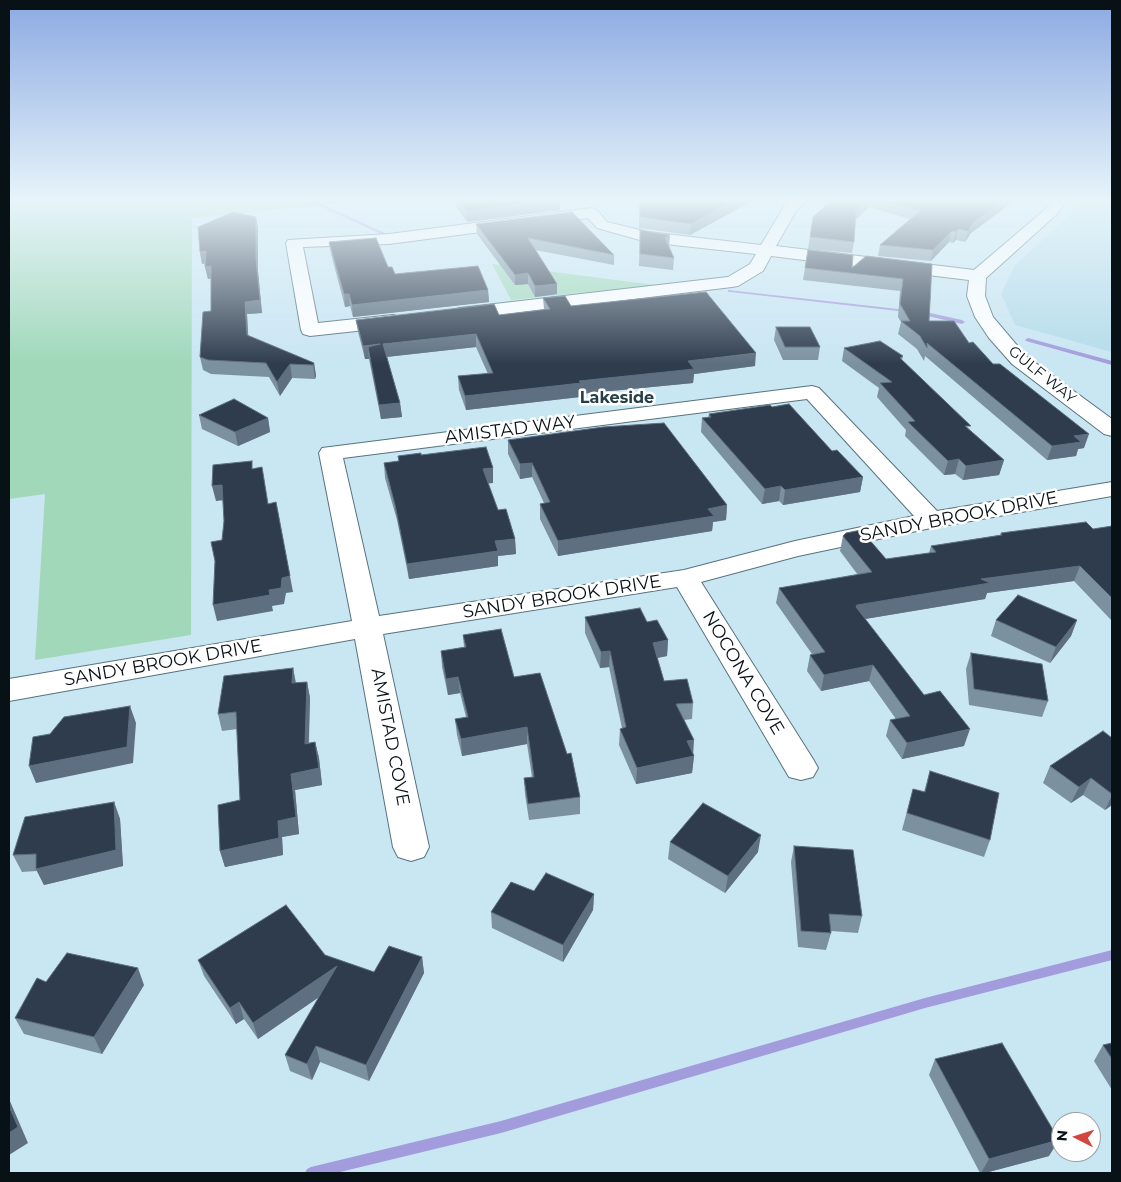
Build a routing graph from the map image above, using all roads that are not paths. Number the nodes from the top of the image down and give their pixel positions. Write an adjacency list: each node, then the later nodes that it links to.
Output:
1 (296, 254): 7 (street)
2 (764, 254): 6 (street)
3 (796, 254): 5 (street)
4 (1003, 254): 5 (street)
5 (978, 276): 8 (street, GULF WAY)
6 (447, 315)
7 (408, 320)
8 (1112, 429)
9 (1112, 489): 10 (street, SANDY BROOK DRIVE)
10 (931, 520): 11 (street, SANDY BROOK DRIVE); 12 (street, AMISTAD WAY)
11 (685, 578): 12 (street, SANDY BROOK DRIVE); 14 (street, NOCONA COVE)
12 (368, 628): 13 (street, SANDY BROOK DRIVE); 15 (street, AMISTAD COVE)
13 (9, 690)
14 (800, 768)
15 (411, 847)

